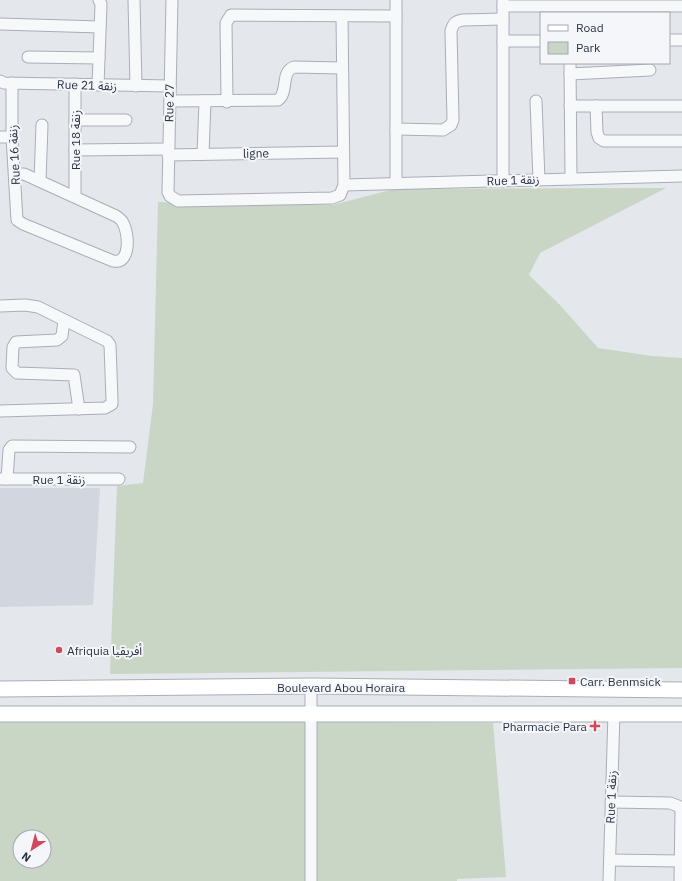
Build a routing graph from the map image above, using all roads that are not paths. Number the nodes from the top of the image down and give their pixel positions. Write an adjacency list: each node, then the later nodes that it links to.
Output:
1 (99, 0): 12 (street)
2 (134, 0): 25 (street)
3 (172, 0): 26 (street, Rue 27)
4 (396, 0): 9 (street)
5 (503, 3): 7 (street); 10 (street)
6 (682, 6): 7 (street)
7 (625, 7)
8 (342, 16): 9 (street); 19 (street); 30 (street)
9 (396, 16): 37 (street)
10 (503, 19): 15 (street); 37 (street)
11 (0, 24): 12 (street)
12 (100, 27): 18 (street)
13 (670, 40): 14 (street)
14 (682, 40)
15 (503, 41): 16 (street); 50 (street)
16 (540, 41)
17 (28, 57): 18 (street)
18 (99, 58): 24 (street)
19 (342, 68): 30 (street); 43 (street)
20 (570, 68): 21 (street); 31 (street)
21 (650, 70)
22 (5, 82): 23 (street, Rue 21 زنقة); 39 (street, Rue 16 زنقة)
23 (75, 84): 24 (street, Rue 21 زنقة); 34 (street, Rue 18 زنقة)
24 (98, 85): 25 (street, Rue 21 زنقة)
25 (136, 86): 26 (street, Rue 21 زنقة)
26 (170, 86): 27 (street, Rue 27)
27 (170, 101): 28 (street); 42 (street, Rue 27)
28 (205, 101): 30 (street); 44 (street)
29 (536, 101): 49 (street)
30 (227, 102)
31 (570, 106): 32 (street); 47 (street)
32 (596, 106): 33 (street); 40 (street)
33 (682, 106)
34 (75, 120): 35 (street); 41 (street, Rue 18 زنقة)
35 (126, 120)
36 (42, 125): 48 (street)
37 (396, 129): 51 (street)
38 (0, 137): 39 (street)
39 (12, 137): 45 (street, Rue 16 زنقة)
40 (682, 141)
41 (75, 150): 42 (street, ligne); 53 (street, Rue 18 زنقة)
42 (168, 152): 44 (street, ligne); 52 (street, Rue 27)
43 (343, 152): 44 (street, ligne); 52 (street)
44 (203, 154)
45 (16, 174): 48 (street); 53 (street, Rue 16 زنقة)
46 (682, 176): 47 (street, Rue 1 زنقة)
47 (571, 179): 49 (street, Rue 1 زنقة)
48 (40, 180): 53 (street)
49 (539, 180): 50 (street, Rue 1 زنقة)
50 (503, 181): 51 (street, Rue 1 زنقة)
51 (396, 183): 52 (street, Rue 1 زنقة)
52 (344, 185)
53 (75, 195)
54 (0, 306): 55 (street)
55 (64, 320): 56 (street); 56 (street)
56 (79, 409): 57 (street)
57 (0, 410)
58 (130, 447): 60 (street)
59 (118, 478): 60 (street, Rue 1 زنقة)
60 (4, 479)
61 (311, 686): 62 (main road, Boulevard Abou Horaira); 63 (main road, Boulevard Abou Horaira); 64 (street)
62 (0, 689)
63 (682, 690)
64 (312, 713): 65 (main road); 66 (main road); 71 (street)
65 (614, 713): 67 (main road); 68 (street, Rue 1 زنقة)
66 (0, 714)
67 (682, 714)
68 (611, 802): 69 (street, Rue 1 زنقة); 70 (street)
69 (610, 860): 70 (street); 72 (street, Rue 1 زنقة)
70 (680, 861): 73 (street)
71 (311, 881)
72 (609, 881)
73 (680, 881)

